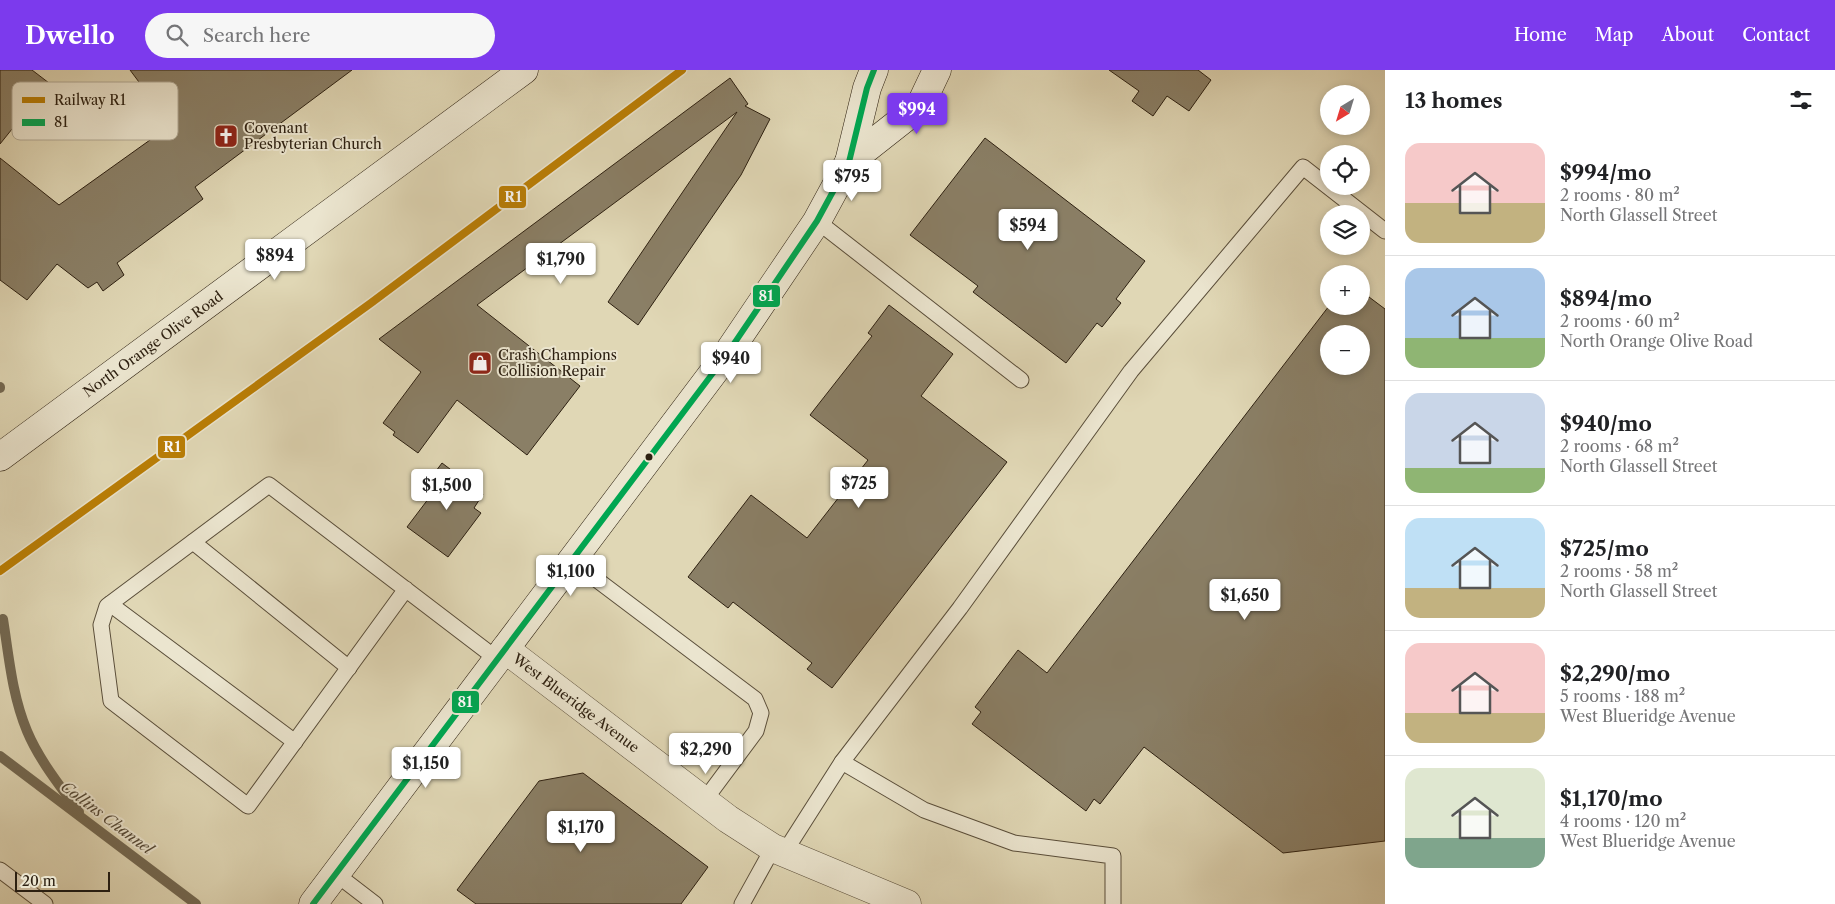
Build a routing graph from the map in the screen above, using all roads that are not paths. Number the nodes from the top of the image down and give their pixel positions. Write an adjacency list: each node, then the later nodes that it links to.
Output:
1 (524, 70): 8 (main road, North Orange Olive Road)
2 (874, 70): 4 (main road)
3 (936, 70): 4 (main road)
4 (849, 162): 5 (main road)
5 (817, 220): 7 (lane); 10 (main road)
6 (1385, 231): 16 (lane)
7 (1021, 380)
8 (0, 457)
9 (193, 542): 11 (lane); 12 (lane); 14 (lane)
10 (572, 560): 13 (main road); 17 (lane)
11 (406, 589): 13 (lane); 14 (lane)
12 (110, 604): 15 (lane); 15 (lane)
13 (501, 654): 17 (main road, West Blueridge Avenue); 20 (main road)
14 (349, 668): 15 (lane)
15 (295, 742)
16 (842, 762): 18 (lane); 26 (lane)
17 (704, 800): 18 (main road, West Blueridge Avenue)
18 (779, 851): 24 (lane); 25 (main road, West Blueridge Avenue)
19 (0, 870): 21 (lane)
20 (336, 874): 22 (main road); 23 (lane)
21 (45, 904)
22 (313, 904)
23 (375, 904)
24 (742, 904)
25 (907, 904)
26 (1113, 904)

